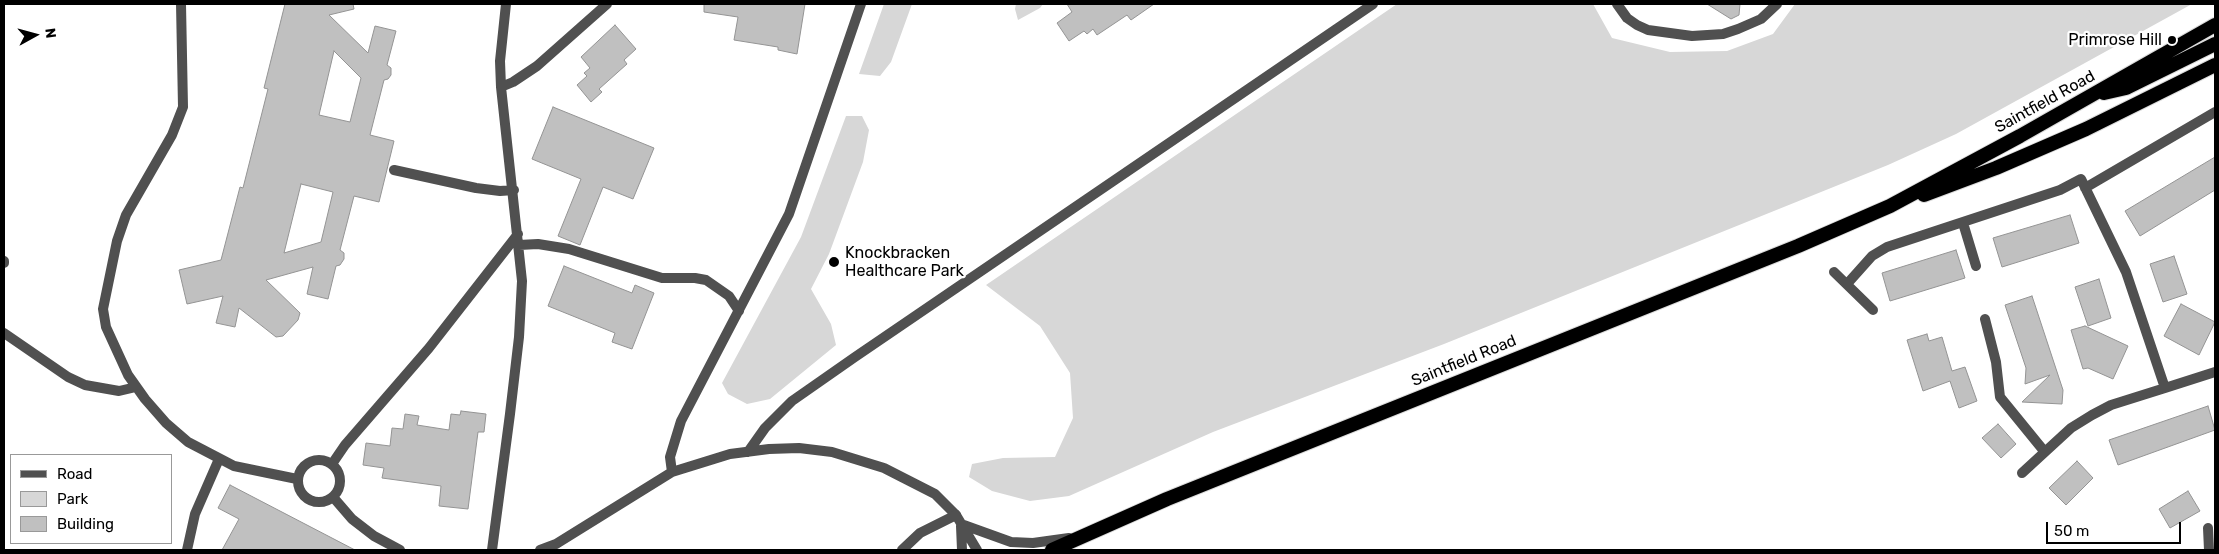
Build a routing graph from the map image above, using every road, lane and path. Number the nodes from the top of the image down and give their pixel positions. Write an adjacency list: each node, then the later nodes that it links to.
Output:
1 (181, 4): 28 (street)
2 (506, 4): 11 (street)
3 (607, 4): 11 (street)
4 (861, 4): 24 (street)
5 (1373, 4): 31 (street)
6 (1617, 4): 7 (street)
7 (1777, 4)
8 (2215, 25): 12 (highway, Saintfield Road)
9 (2215, 44): 12 (highway)
10 (2215, 65): 17 (highway, Saintfield Road)
11 (501, 86): 16 (street)
12 (2091, 96): 17 (highway, Saintfield Road)
13 (2215, 112): 15 (street)
14 (394, 170): 16 (street)
15 (2085, 188): 18 (street); 29 (street)
16 (514, 190): 19 (street)
17 (1890, 206): 41 (highway, Saintfield Road)
18 (1963, 223): 20 (street); 22 (street)
19 (519, 240): 24 (street); 33 (street); 44 (street)
20 (1976, 266)
21 (1834, 272): 22 (street)
22 (1847, 284): 23 (street)
23 (1873, 310)
24 (740, 311): 34 (street)
25 (1985, 319): 30 (street)
26 (4, 333): 28 (street)
27 (2215, 372): 29 (street)
28 (136, 387): 32 (street)
29 (2165, 388): 30 (street)
30 (2044, 451): 35 (street)
31 (748, 452): 34 (street); 38 (street)
32 (219, 459): 36 (street); 42 (street)
33 (332, 464): 36 (street); 37 (street)
34 (672, 472): 45 (street)
35 (2022, 473)
36 (298, 479): 37 (street)
37 (333, 497): 43 (street)
38 (956, 515): 39 (street); 46 (street)
39 (961, 524): 41 (street); 47 (street); 48 (street)
40 (2208, 528): 50 (street)
41 (1080, 536): 49 (highway, Saintfield Road)
42 (187, 550)
43 (400, 550)
44 (492, 550)
45 (540, 550)
46 (902, 550)
47 (962, 550)
48 (976, 550)
49 (1052, 550)
50 (2209, 550)

